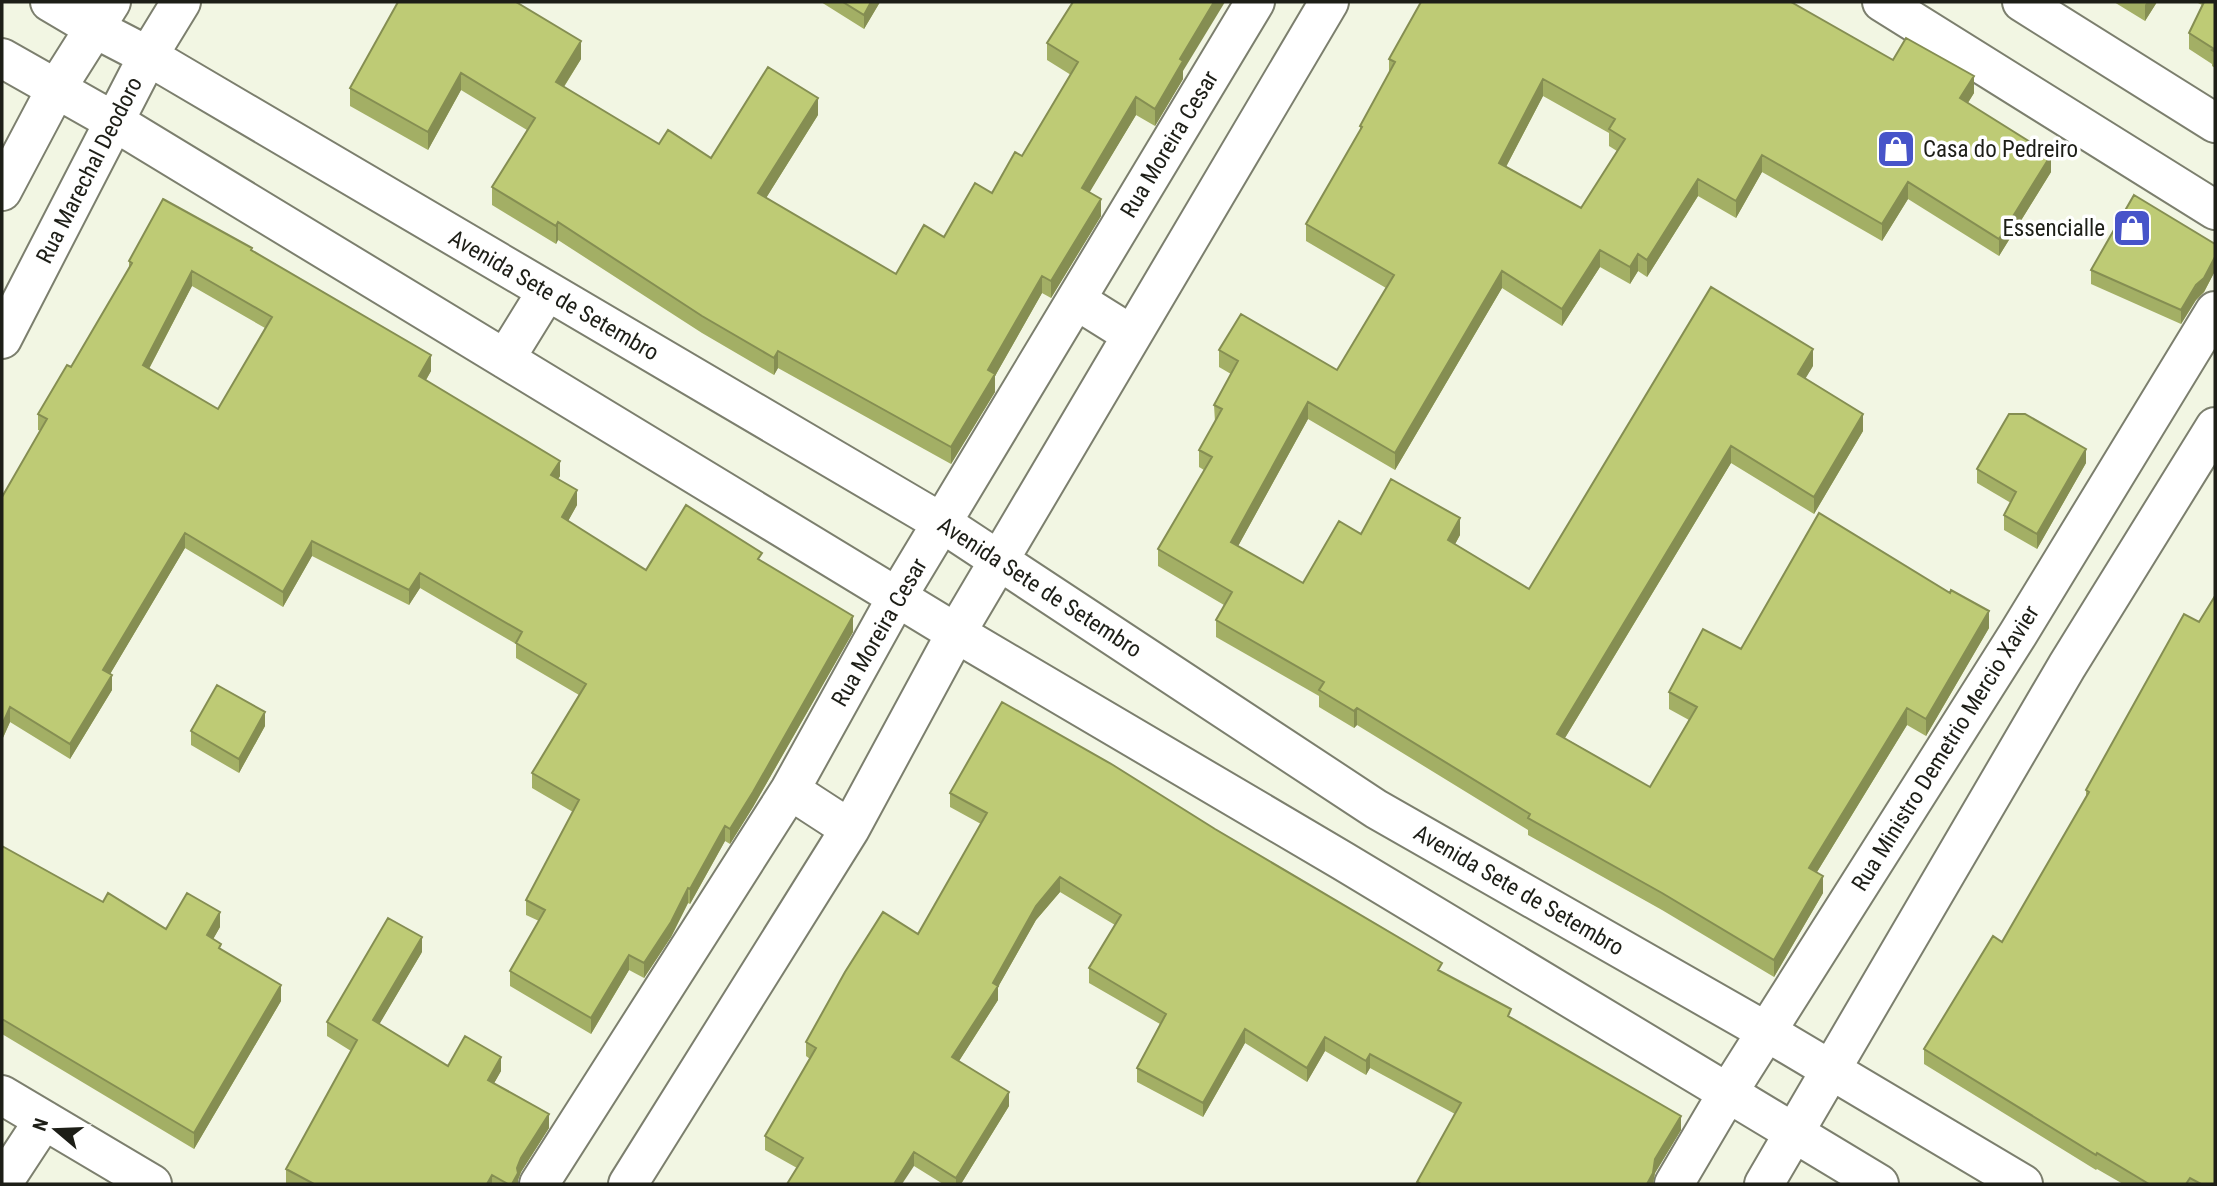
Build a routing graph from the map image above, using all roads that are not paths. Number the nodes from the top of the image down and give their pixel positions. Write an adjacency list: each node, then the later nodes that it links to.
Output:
1 (50, 2): 7 (street, Avenida Sete de Setembro)
2 (181, 2): 8 (street, Rua Marechal Deodoro)
3 (1255, 2): 16 (street, Rua Moreira Cesar)
4 (1329, 2): 18 (street)
5 (1882, 2): 14 (street)
6 (2022, 2): 12 (street)
7 (102, 15): 8 (street, Avenida Sete de Setembro); 10 (street)
8 (148, 55): 11 (street, Rua Marechal Deodoro); 15 (street, Avenida Sete de Setembro)
9 (2, 58): 10 (street)
10 (56, 89): 11 (street); 13 (street)
11 (115, 122): 19 (street, Rua Marechal Deodoro); 20 (street)
12 (2215, 122)
13 (2, 191)
14 (2215, 210)
15 (547, 291): 20 (street); 22 (street, Avenida Sete de Setembro)
16 (1076, 300): 18 (street); 22 (street, Rua Moreira Cesar)
17 (2215, 311): 26 (street, Rua Ministro Demetrio Mercio Xavier)
18 (1132, 335): 23 (street)
19 (2, 340)
20 (505, 359): 24 (street)
21 (2215, 427): 27 (street)
22 (942, 523): 23 (street, Avenida Sete de Setembro); 24 (street, Rua Moreira Cesar)
23 (999, 561): 25 (street); 29 (street, Avenida Sete de Setembro)
24 (897, 597): 25 (street); 28 (street, Rua Moreira Cesar)
25 (956, 633): 30 (street); 31 (street)
26 (2018, 634): 27 (street); 32 (street, Rua Ministro Demetrio Mercio Xavier)
27 (2067, 666): 33 (street)
28 (790, 790): 30 (street); 40 (street, Rua Moreira Cesar)
29 (1376, 809): 31 (street); 32 (street, Avenida Sete de Setembro)
30 (850, 830): 41 (street)
31 (1343, 861): 34 (street)
32 (1767, 1032): 33 (street, Avenida Sete de Setembro); 34 (street, Rua Ministro Demetrio Mercio Xavier)
33 (1831, 1072): 37 (street); 45 (street, Avenida Sete de Setembro)
34 (1727, 1094): 37 (street); 42 (street, Rua Ministro Demetrio Mercio Xavier)
35 (2, 1095): 36 (street)
36 (44, 1120): 38 (street); 39 (street)
37 (1794, 1135): 43 (street); 44 (street)
38 (2, 1184)
39 (152, 1184)
40 (539, 1184)
41 (628, 1184)
42 (1674, 1184)
43 (1764, 1184)
44 (1879, 1184)
45 (2023, 1184)

